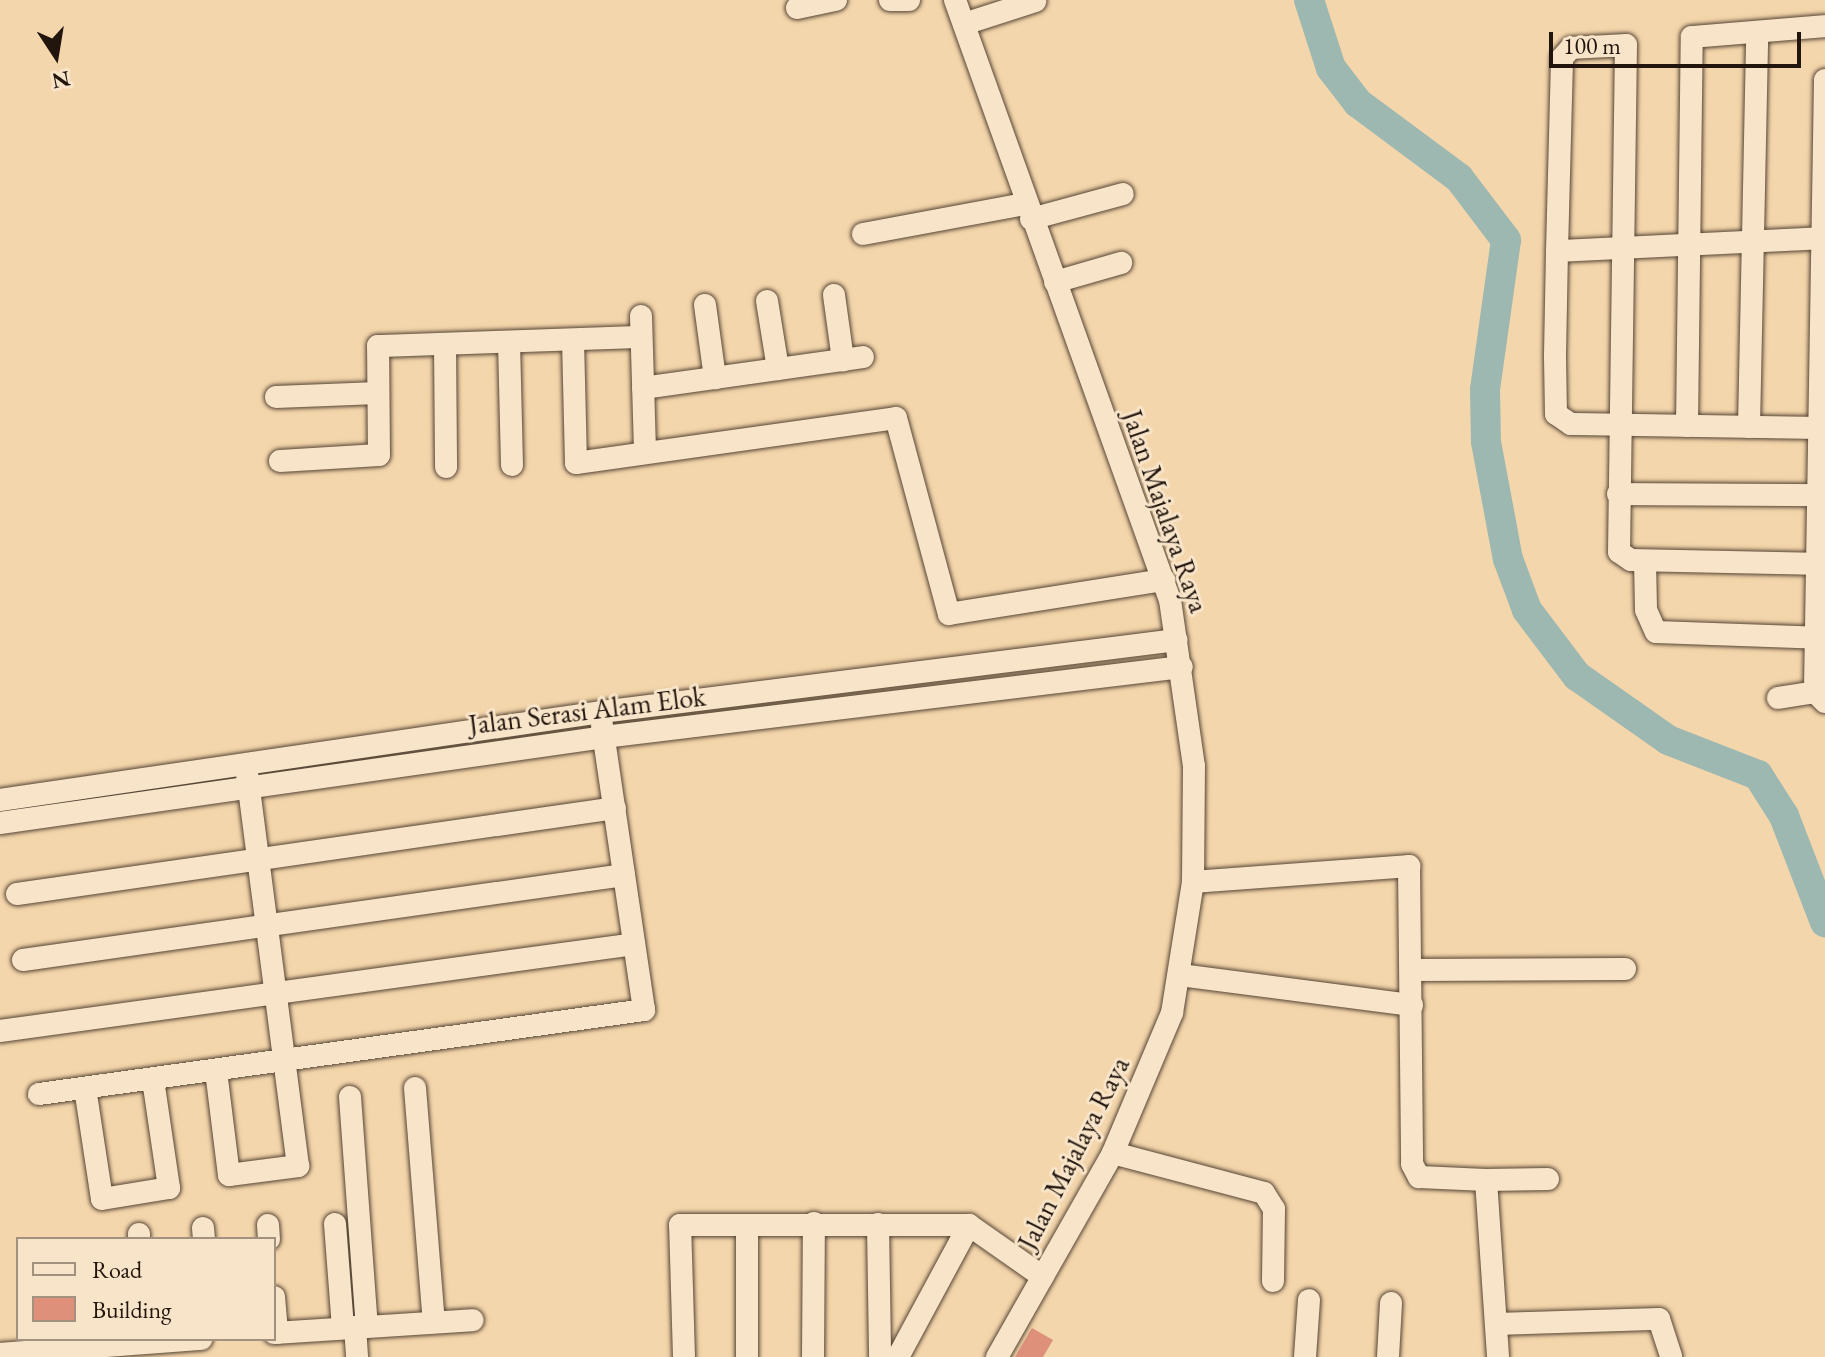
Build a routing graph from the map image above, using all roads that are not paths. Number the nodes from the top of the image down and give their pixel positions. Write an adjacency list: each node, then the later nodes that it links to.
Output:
1 (836, 0): 6 (street)
2 (890, 0): 3 (street)
3 (909, 0)
4 (955, 0): 7 (street, Jalan Majalaya Raya)
5 (1035, 1): 7 (street)
6 (797, 8)
7 (964, 24): 12 (street, Jalan Majalaya Raya)
8 (1825, 26): 9 (street)
9 (1757, 33): 15 (street); 16 (street)
10 (1825, 80): 14 (street)
11 (1123, 194): 12 (street)
12 (1028, 212): 13 (street); 20 (street, Jalan Majalaya Raya)
13 (863, 234)
14 (1821, 238): 15 (street); 35 (street)
15 (1753, 241): 16 (street); 34 (street)
16 (1690, 243): 17 (street); 33 (street)
17 (1620, 246): 18 (street); 18 (street); 32 (street)
18 (1557, 251): 32 (street)
19 (1121, 263): 20 (street)
20 (1055, 282): 44 (street, Jalan Majalaya Raya)
21 (834, 295): 27 (street)
22 (767, 301): 27 (street)
23 (705, 305): 28 (street)
24 (573, 340): 25 (street); 29 (street); 36 (street)
25 (509, 342): 26 (street); 38 (street)
26 (445, 344): 30 (street); 39 (street)
27 (778, 369): 28 (street)
28 (715, 378): 29 (street)
29 (643, 388): 36 (street)
30 (378, 393): 31 (street); 37 (street)
31 (276, 397)
32 (1619, 425): 33 (street); 40 (street)
33 (1687, 426): 34 (street)
34 (1749, 427): 35 (street)
35 (1821, 428): 41 (street)
36 (645, 453): 44 (street)
37 (280, 461)
38 (512, 465)
39 (446, 467)
40 (1618, 494): 41 (street); 42 (street)
41 (1821, 495): 43 (street)
42 (1645, 561): 43 (street); 45 (street)
43 (1821, 564): 45 (street)
44 (1164, 580): 46 (street, Jalan Majalaya Raya)
45 (1820, 638): 50 (street)
46 (1177, 640): 47 (street, Jalan Serasi Alam Elok); 48 (street, Jalan Majalaya Raya)
47 (1112, 649): 49 (street); 52 (street, Jalan Serasi Alam Elok)
48 (1182, 667): 49 (street, Jalan Serasi Alam Elok); 60 (street, Jalan Majalaya Raya)
49 (1114, 676): 53 (street, Jalan Serasi Alam Elok)
50 (1820, 697): 51 (street)
51 (1778, 698)
52 (601, 712): 53 (street); 54 (street, Jalan Serasi Alam Elok)
53 (604, 737): 54 (street, Jalan Serasi Alam Elok); 56 (street)
54 (248, 774): 55 (street, Jalan Serasi Alam Elok); 57 (street, Jalan Serasi Alam Elok); 58 (street)
55 (0, 800)
56 (615, 808): 58 (street); 59 (street)
57 (0, 823)
58 (259, 859): 61 (street); 62 (street)
59 (624, 875): 62 (street); 63 (street)
60 (1193, 882): 66 (street); 67 (street, Jalan Majalaya Raya)
61 (17, 894)
62 (267, 928): 64 (street); 68 (street)
63 (634, 944): 68 (street); 71 (street)
64 (23, 960)
65 (1625, 969): 66 (street)
66 (1413, 970): 69 (street)
67 (1180, 975): 69 (street); 78 (street, Jalan Majalaya Raya)
68 (276, 993): 70 (street); 71 (street)
69 (1412, 1005): 80 (street)
70 (0, 1031)
71 (285, 1062): 72 (street); 72 (street)
72 (216, 1071): 73 (street)
73 (153, 1079): 74 (street); 74 (street)
74 (85, 1088): 76 (street)
75 (415, 1088): 91 (street)
76 (39, 1094)
77 (350, 1097): 93 (street)
78 (1113, 1153): 86 (street, Jalan Majalaya Raya); 87 (street)
79 (1548, 1179): 80 (street)
80 (1486, 1180): 92 (street)
81 (814, 1223): 83 (street); 84 (street); 102 (street)
82 (335, 1224): 93 (street)
83 (878, 1224): 85 (street); 103 (street)
84 (747, 1225): 100 (street); 101 (street)
85 (969, 1225): 86 (street); 104 (street)
86 (1043, 1277): 105 (street, Jalan Majalaya Raya)
87 (1273, 1281)
88 (1309, 1300): 106 (street)
89 (1391, 1303): 107 (street)
90 (473, 1320): 91 (street)
91 (434, 1322): 93 (street)
92 (1496, 1324): 108 (street); 109 (street)
93 (355, 1327): 94 (street); 99 (street)
94 (276, 1333)
95 (147, 1341): 97 (street)
96 (83, 1344): 97 (street); 98 (street)
97 (120, 1351)
98 (0, 1354)
99 (357, 1357)
100 (684, 1357)
101 (747, 1357)
102 (813, 1357)
103 (880, 1357)
104 (898, 1357)
105 (997, 1357)
106 (1305, 1357)
107 (1388, 1357)
108 (1498, 1357)
109 (1671, 1357)

